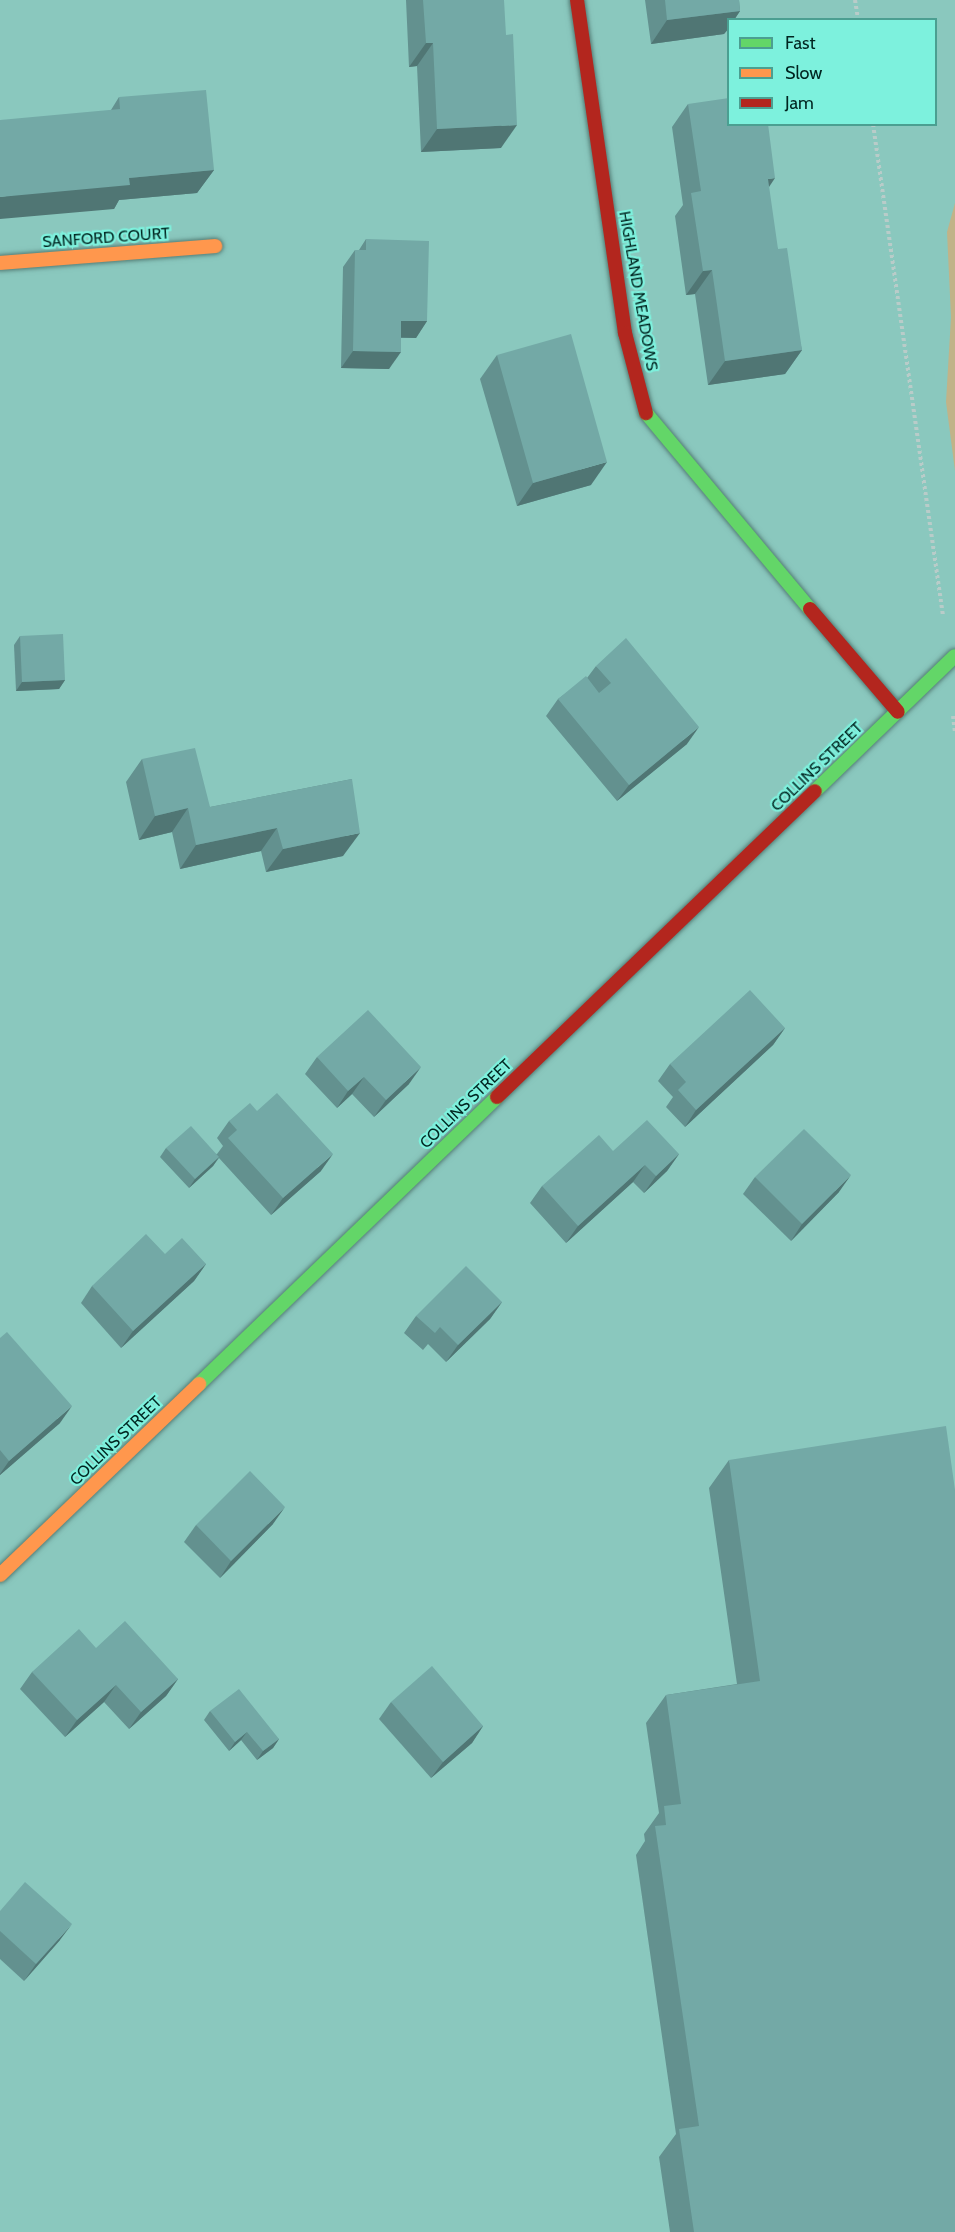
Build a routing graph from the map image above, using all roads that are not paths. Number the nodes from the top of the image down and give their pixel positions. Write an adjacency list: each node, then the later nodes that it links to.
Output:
1 (577, 0): 5 (main road, HIGHLAND MEADOWS)
2 (215, 246): 3 (main road, SANFORD COURT)
3 (0, 263)
4 (952, 659): 5 (main road, COLLINS STREET)
5 (897, 712): 6 (main road, COLLINS STREET)
6 (0, 1575)

